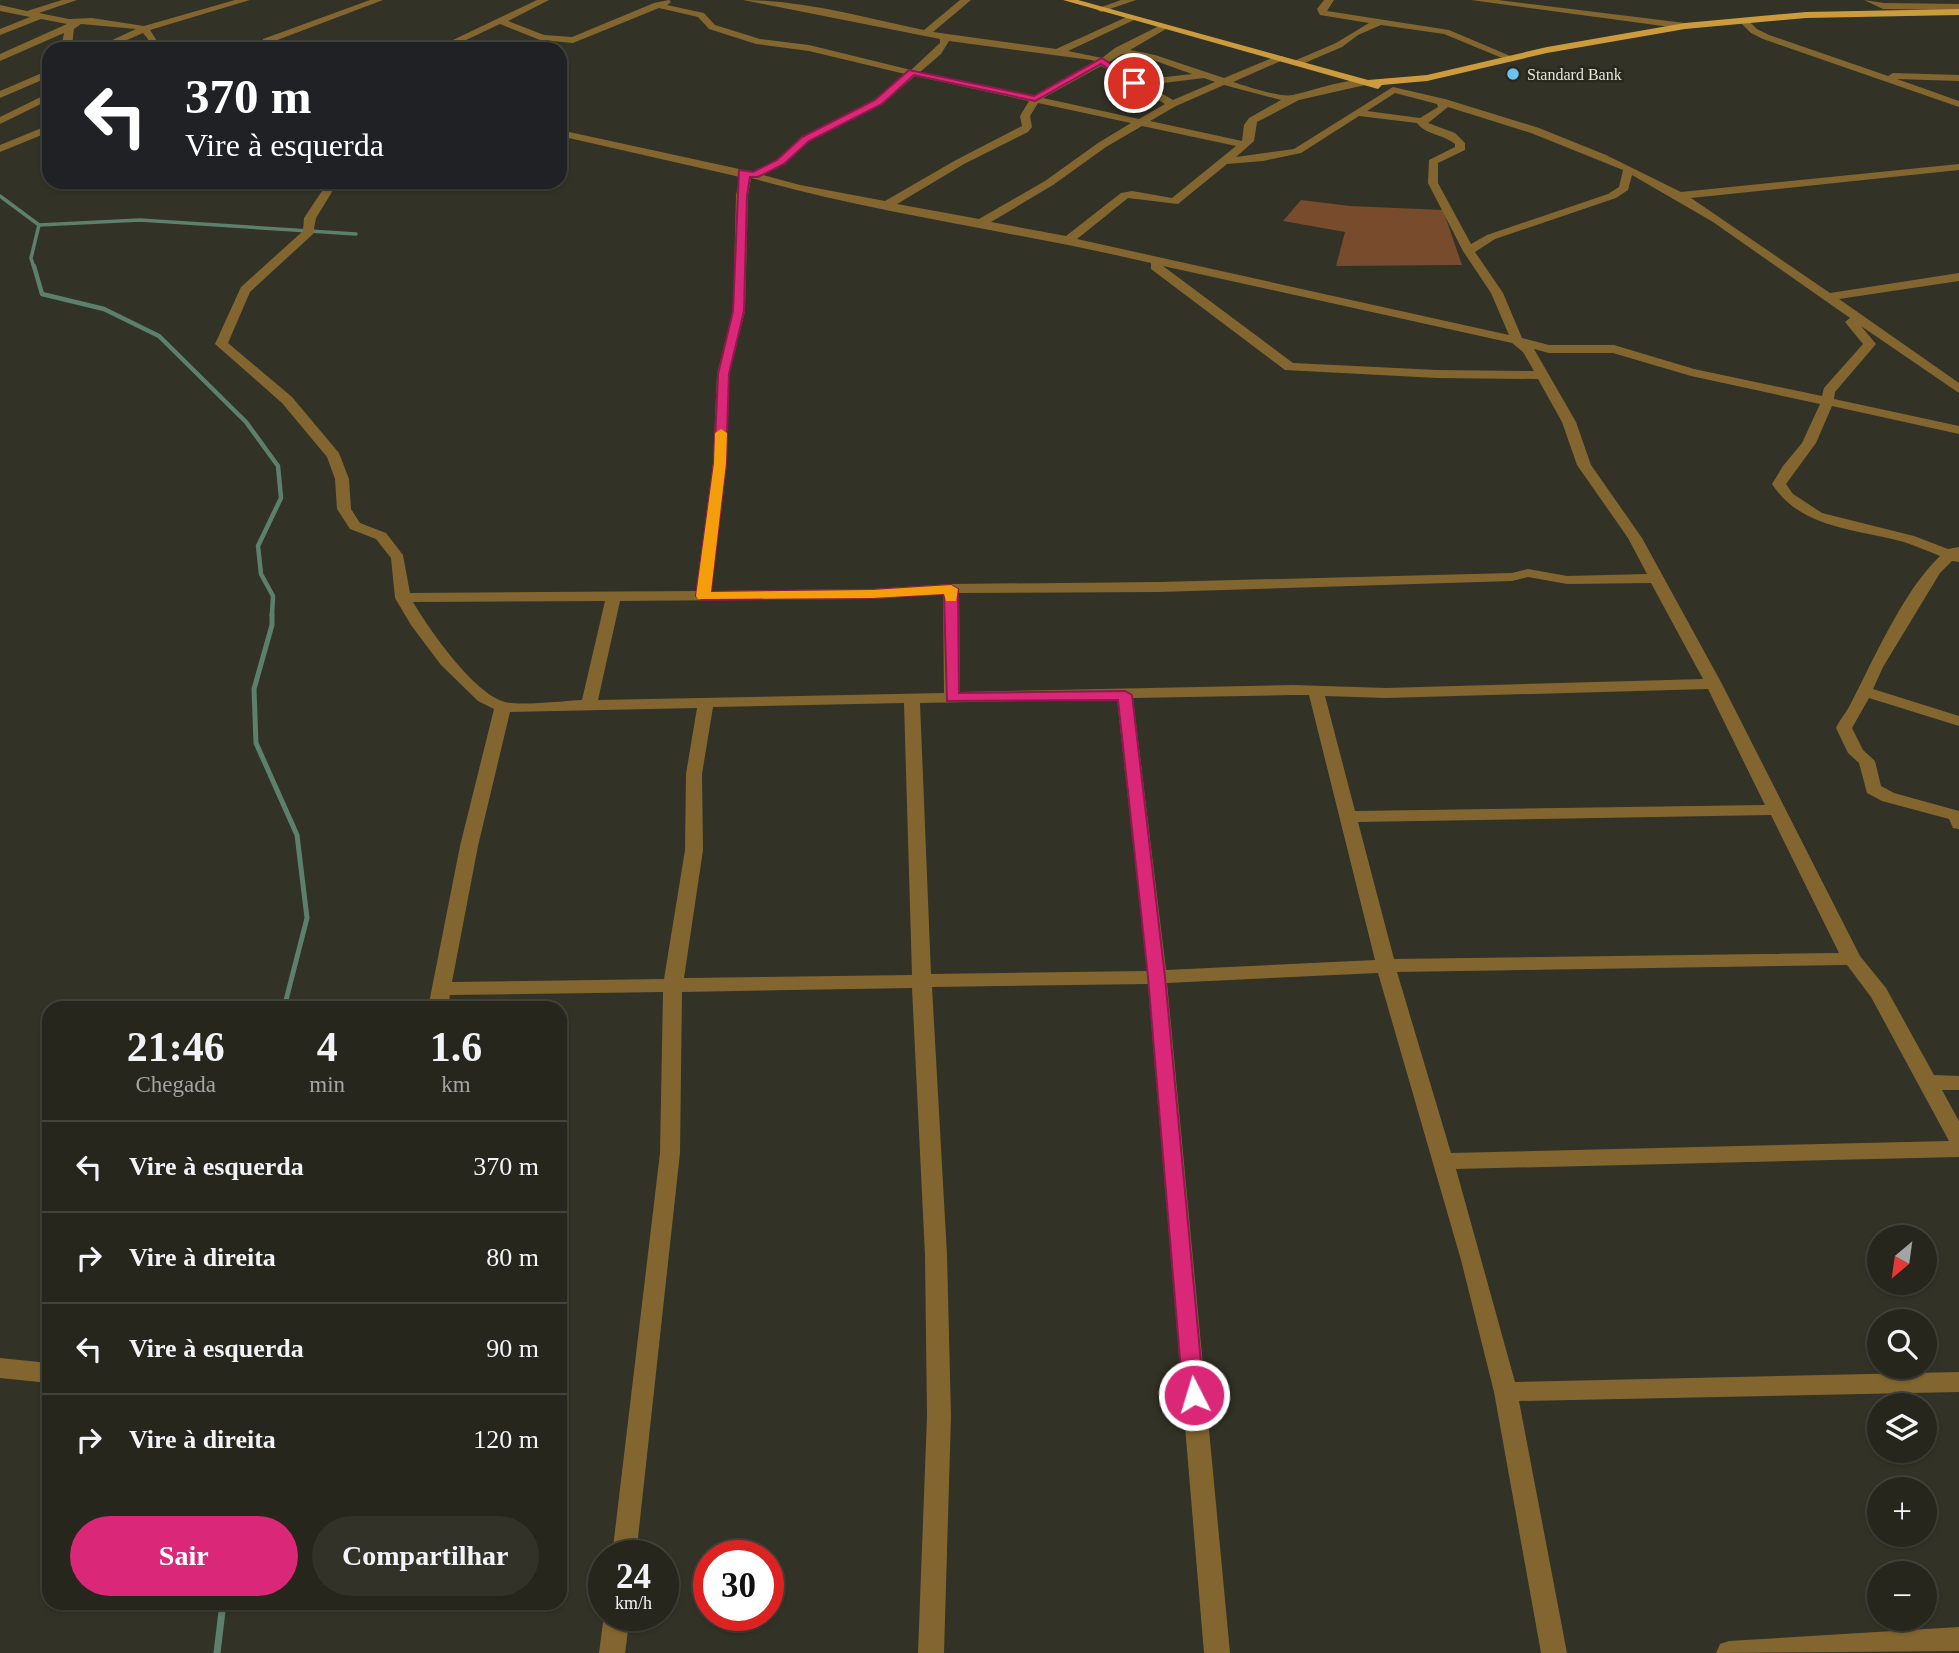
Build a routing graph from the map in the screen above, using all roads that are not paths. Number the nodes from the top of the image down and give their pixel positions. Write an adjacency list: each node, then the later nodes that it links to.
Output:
1 (72, 0): 19 (street)
2 (245, 0): 28 (street)
3 (378, 0): 35 (street)
4 (544, 0): 23 (street)
5 (670, 0): 14 (street)
6 (748, 0): 13 (street)
7 (966, 0): 30 (street)
8 (1068, 0): 17 (main road)
9 (1131, 0): 17 (street)
10 (1329, 0): 24 (street)
11 (1476, 0): 26 (street)
12 (1870, 0): 15 (street)
13 (771, 2): 30 (street)
14 (657, 5): 23 (street); 45 (street)
15 (1931, 6): 18 (main road); 22 (main road)
16 (0, 8): 19 (street)
17 (1101, 9): 21 (main road)
18 (1959, 9)
19 (29, 13): 20 (street)
20 (41, 16): 25 (street); 29 (street)
21 (1131, 18): 27 (main road); 38 (street)
22 (1743, 20): 26 (main road); 46 (street)
23 (500, 21): 36 (street)
24 (1381, 22): 41 (street); 43 (street)
25 (74, 25): 28 (street); 32 (street); 39 (street)
26 (1685, 26): 41 (main road)
27 (1163, 27): 37 (street); 40 (main road)
28 (144, 29): 33 (street); 34 (street)
29 (0, 32)
30 (925, 34): 31 (street)
31 (944, 37): 38 (street); 45 (street)
32 (68, 42)
33 (114, 42)
34 (150, 42)
35 (267, 42)
36 (454, 42)
37 (1118, 50): 42 (street); 47 (street)
38 (1058, 52): 42 (street)
39 (0, 58)
40 (1280, 58): 43 (main road); 50 (street)
41 (1510, 58): 48 (main road)
42 (1102, 60): 51 (street); 56 (street)
43 (1297, 63): 52 (main road)
44 (42, 71): 54 (street)
45 (912, 72): 56 (street); 73 (street)
46 (1867, 73): 49 (street); 61 (street)
47 (1205, 76): 50 (street); 51 (street)
48 (1427, 78): 52 (main road); 53 (main road)
49 (1959, 78)
50 (1222, 81): 57 (street); 60 (street)
51 (1134, 83): 60 (street)
52 (1369, 83): 53 (main road); 57 (street)
53 (1395, 91): 58 (street); 62 (street)
54 (4, 93): 59 (street)
55 (42, 99): 59 (street)
56 (1035, 99): 65 (street); 76 (street)
57 (1289, 99): 68 (street)
58 (1441, 101): 64 (street); 72 (street)
59 (35, 102): 63 (street)
60 (1172, 104): 65 (street)
61 (1959, 104)
62 (1356, 113): 64 (street); 70 (street)
63 (0, 121)
64 (1423, 121): 79 (street)
65 (1141, 122): 68 (street); 77 (street)
66 (42, 131): 69 (street)
67 (567, 135): 73 (street)
68 (1245, 145): 70 (street)
69 (0, 149)
70 (1224, 161): 78 (street)
71 (1959, 167): 75 (street)
72 (1628, 170): 75 (street); 79 (street)
73 (748, 174): 76 (street); 91 (street)
74 (329, 189): 93 (street)
75 (1679, 196): 82 (street)
76 (888, 204): 77 (street)
77 (982, 222): 78 (street)
78 (1068, 240): 80 (street)
79 (1468, 251): 83 (street)
80 (1147, 260): 83 (street); 84 (street)
81 (1959, 277): 82 (street)
82 (1828, 297): 85 (street); 86 (street)
83 (1517, 341): 84 (street); 86 (street)
84 (1541, 374): 89 (street)
85 (1959, 389)
86 (1829, 401): 87 (street); 88 (street)
87 (1959, 429)
88 (1956, 553): 96 (street)
89 (1655, 578): 90 (street); 94 (street)
90 (951, 589): 91 (street); 98 (street)
91 (703, 596): 92 (street)
92 (613, 597): 93 (street); 101 (street)
93 (403, 598): 102 (street)
94 (1714, 684): 95 (street); 104 (street)
95 (1315, 691): 97 (street); 105 (street)
96 (1863, 691): 103 (street); 106 (street)
97 (1125, 695): 98 (street); 109 (street)
98 (952, 698): 99 (street)
99 (912, 699): 100 (street); 110 (street)
100 (706, 703): 101 (street); 111 (street)
101 (589, 705): 102 (street)
102 (502, 707): 112 (street)
103 (1959, 721)
104 (1776, 810): 105 (street); 107 (street)
105 (1348, 817): 108 (street)
106 (1959, 824)
107 (1852, 959): 108 (street); 114 (street)
108 (1386, 966): 109 (street); 118 (street)
109 (1157, 977): 110 (street); 128 (street)
110 (921, 979): 111 (street); 127 (street)
111 (673, 985): 112 (street); 123 (street)
112 (442, 989): 113 (street)
113 (439, 1001)
114 (1926, 1082): 115 (street); 116 (street)
115 (1959, 1083)
116 (1959, 1140)
117 (1959, 1149): 118 (street)
118 (1443, 1161): 122 (street)
119 (0, 1368): 120 (street)
120 (42, 1372)
121 (1959, 1382): 122 (street)
122 (1506, 1392): 129 (street)
123 (626, 1540)
124 (615, 1631): 126 (street)
125 (1959, 1639): 130 (street)
126 (612, 1653)
127 (931, 1653)
128 (1217, 1653)
129 (1554, 1653)
130 (1729, 1653)

